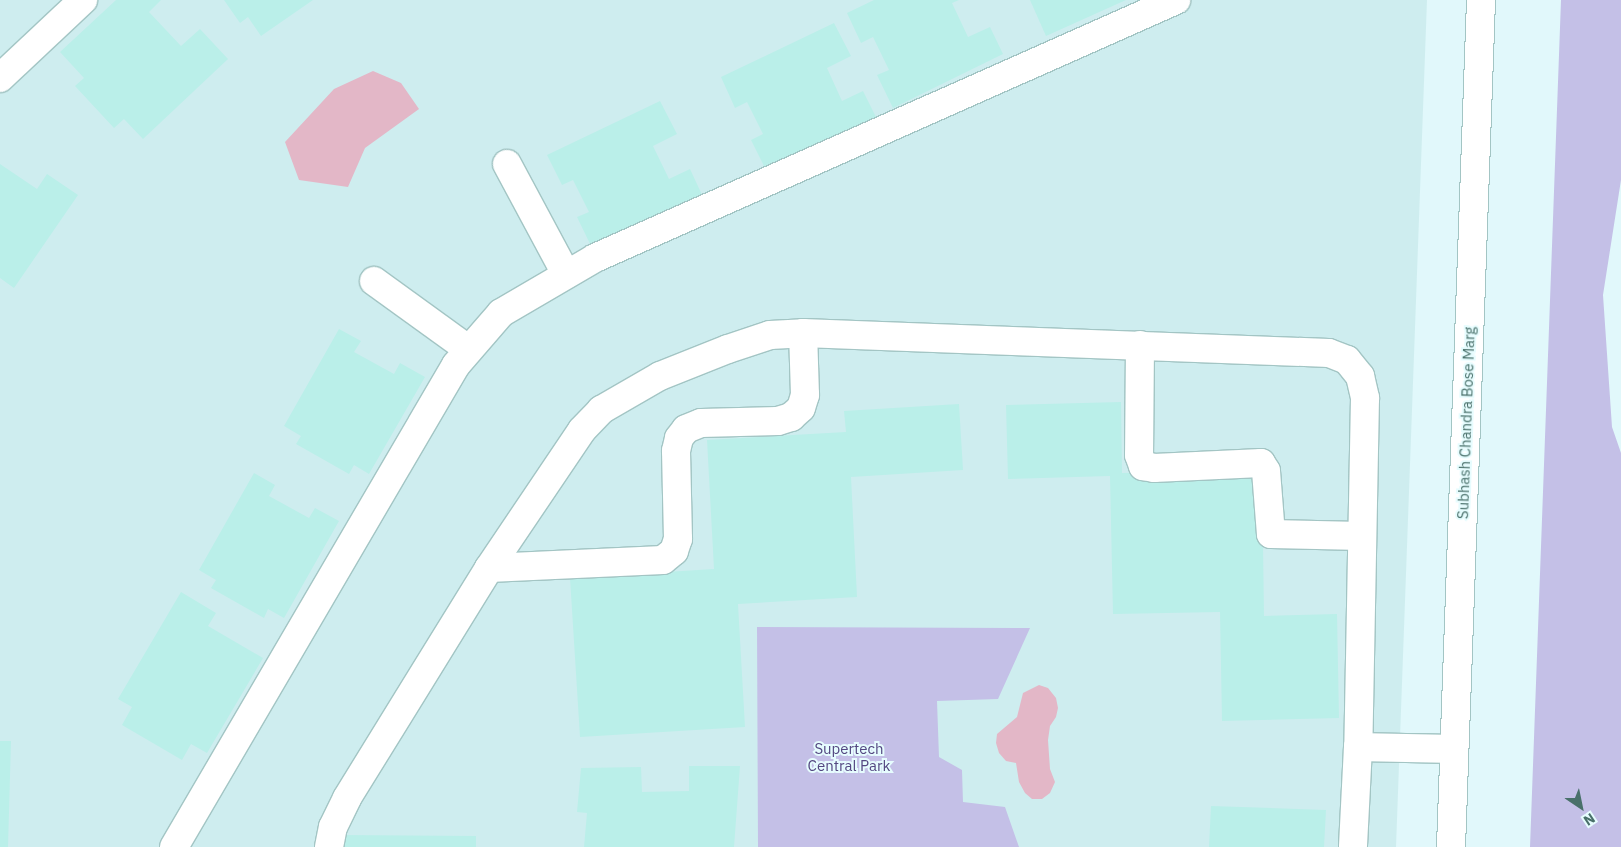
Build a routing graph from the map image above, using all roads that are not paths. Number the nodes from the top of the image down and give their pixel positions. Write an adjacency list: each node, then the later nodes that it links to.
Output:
1 (83, 0): 4 (street)
2 (1176, 0): 6 (street)
3 (1481, 0): 14 (street, Subhash Chandra Bose Marg)
4 (0, 78)
5 (507, 164): 6 (street)
6 (566, 274): 10 (street)
7 (374, 281): 10 (street)
8 (803, 334): 9 (street); 12 (street); 12 (street)
9 (1140, 345): 11 (street); 11 (street)
10 (468, 349): 15 (street)
11 (1362, 536): 13 (street)
12 (489, 568): 16 (street)
13 (1358, 747): 14 (street); 17 (street)
14 (1454, 748): 18 (street, Subhash Chandra Bose Marg)
15 (174, 847)
16 (329, 847)
17 (1353, 847)
18 (1451, 847)

